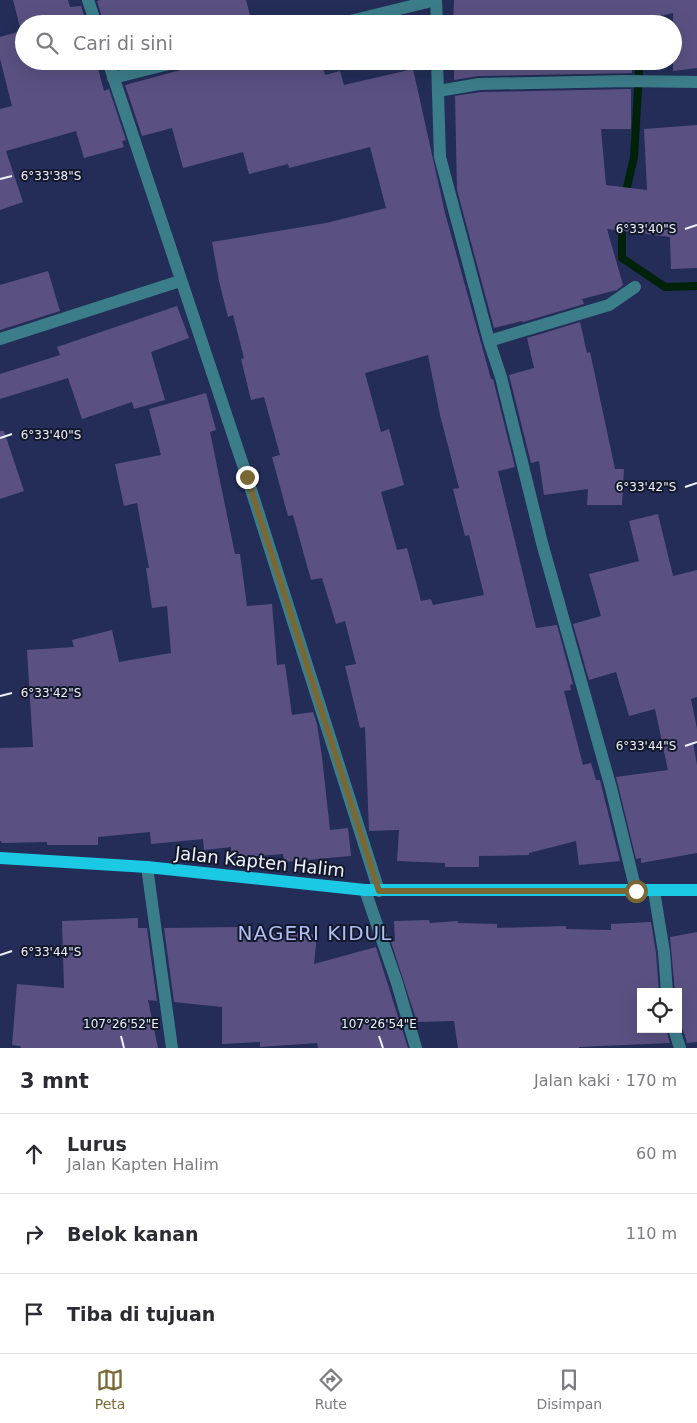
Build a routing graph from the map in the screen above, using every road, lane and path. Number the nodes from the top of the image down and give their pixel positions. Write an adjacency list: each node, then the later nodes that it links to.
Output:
1 (88, 0): 3 (street)
2 (436, 0): 4 (street); 5 (street)
3 (93, 15)
4 (375, 15)
5 (437, 15)
6 (111, 70): 9 (street)
7 (145, 70): 9 (street)
8 (437, 70): 11 (street)
9 (113, 78): 12 (street)
10 (697, 82): 11 (street)
11 (438, 90): 15 (street)
12 (180, 281): 14 (street); 20 (street)
13 (635, 287): 15 (street)
14 (0, 339)
15 (489, 341): 21 (street)
16 (0, 858): 17 (main road, Jalan Kapten Halim)
17 (147, 867): 18 (main road, Jalan Kapten Halim); 25 (street)
18 (365, 890): 20 (main road, Jalan Kapten Halim); 26 (street)
19 (697, 890): 22 (main road, Jalan Kapten Halim)
20 (379, 891): 21 (main road, Jalan Kapten Halim)
21 (636, 891): 22 (main road, Jalan Kapten Halim)
22 (654, 891): 23 (street)
23 (667, 988)
24 (675, 1033): 27 (street)
25 (172, 1048)
26 (416, 1048)
27 (680, 1048)

